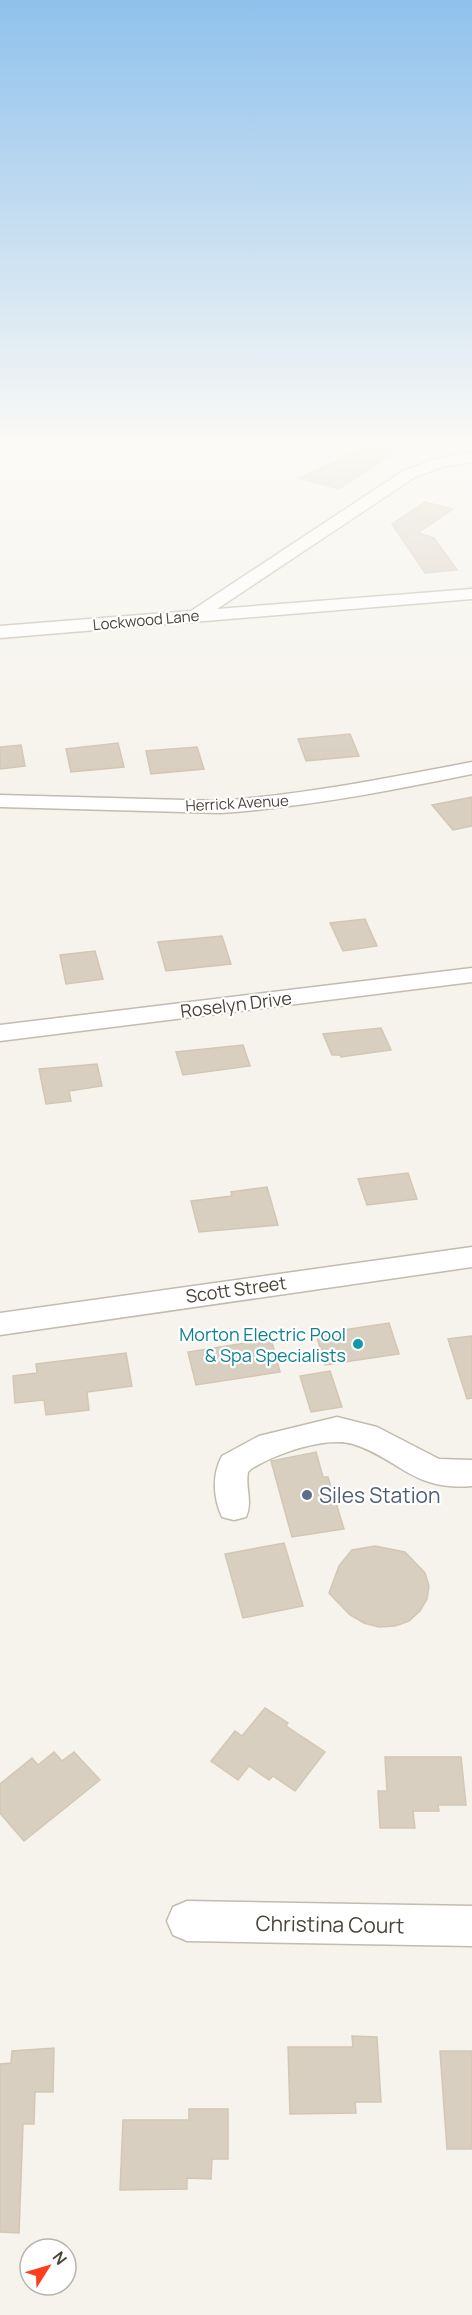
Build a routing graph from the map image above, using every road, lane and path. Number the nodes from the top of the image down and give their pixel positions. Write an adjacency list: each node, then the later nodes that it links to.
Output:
1 (294, 550): 3 (street)
2 (472, 594): 3 (street, Lockwood Lane)
3 (195, 615): 4 (street, Lockwood Lane)
4 (0, 632)
5 (472, 768): 6 (street, Herrick Avenue)
6 (0, 801)
7 (472, 975): 8 (street, Roselyn Drive)
8 (0, 1033)
9 (472, 1257): 10 (street, Scott Street)
10 (0, 1324)
11 (472, 1473): 12 (street)
12 (234, 1507)
13 (187, 1921): 14 (street, Christina Court)
14 (472, 1926)

